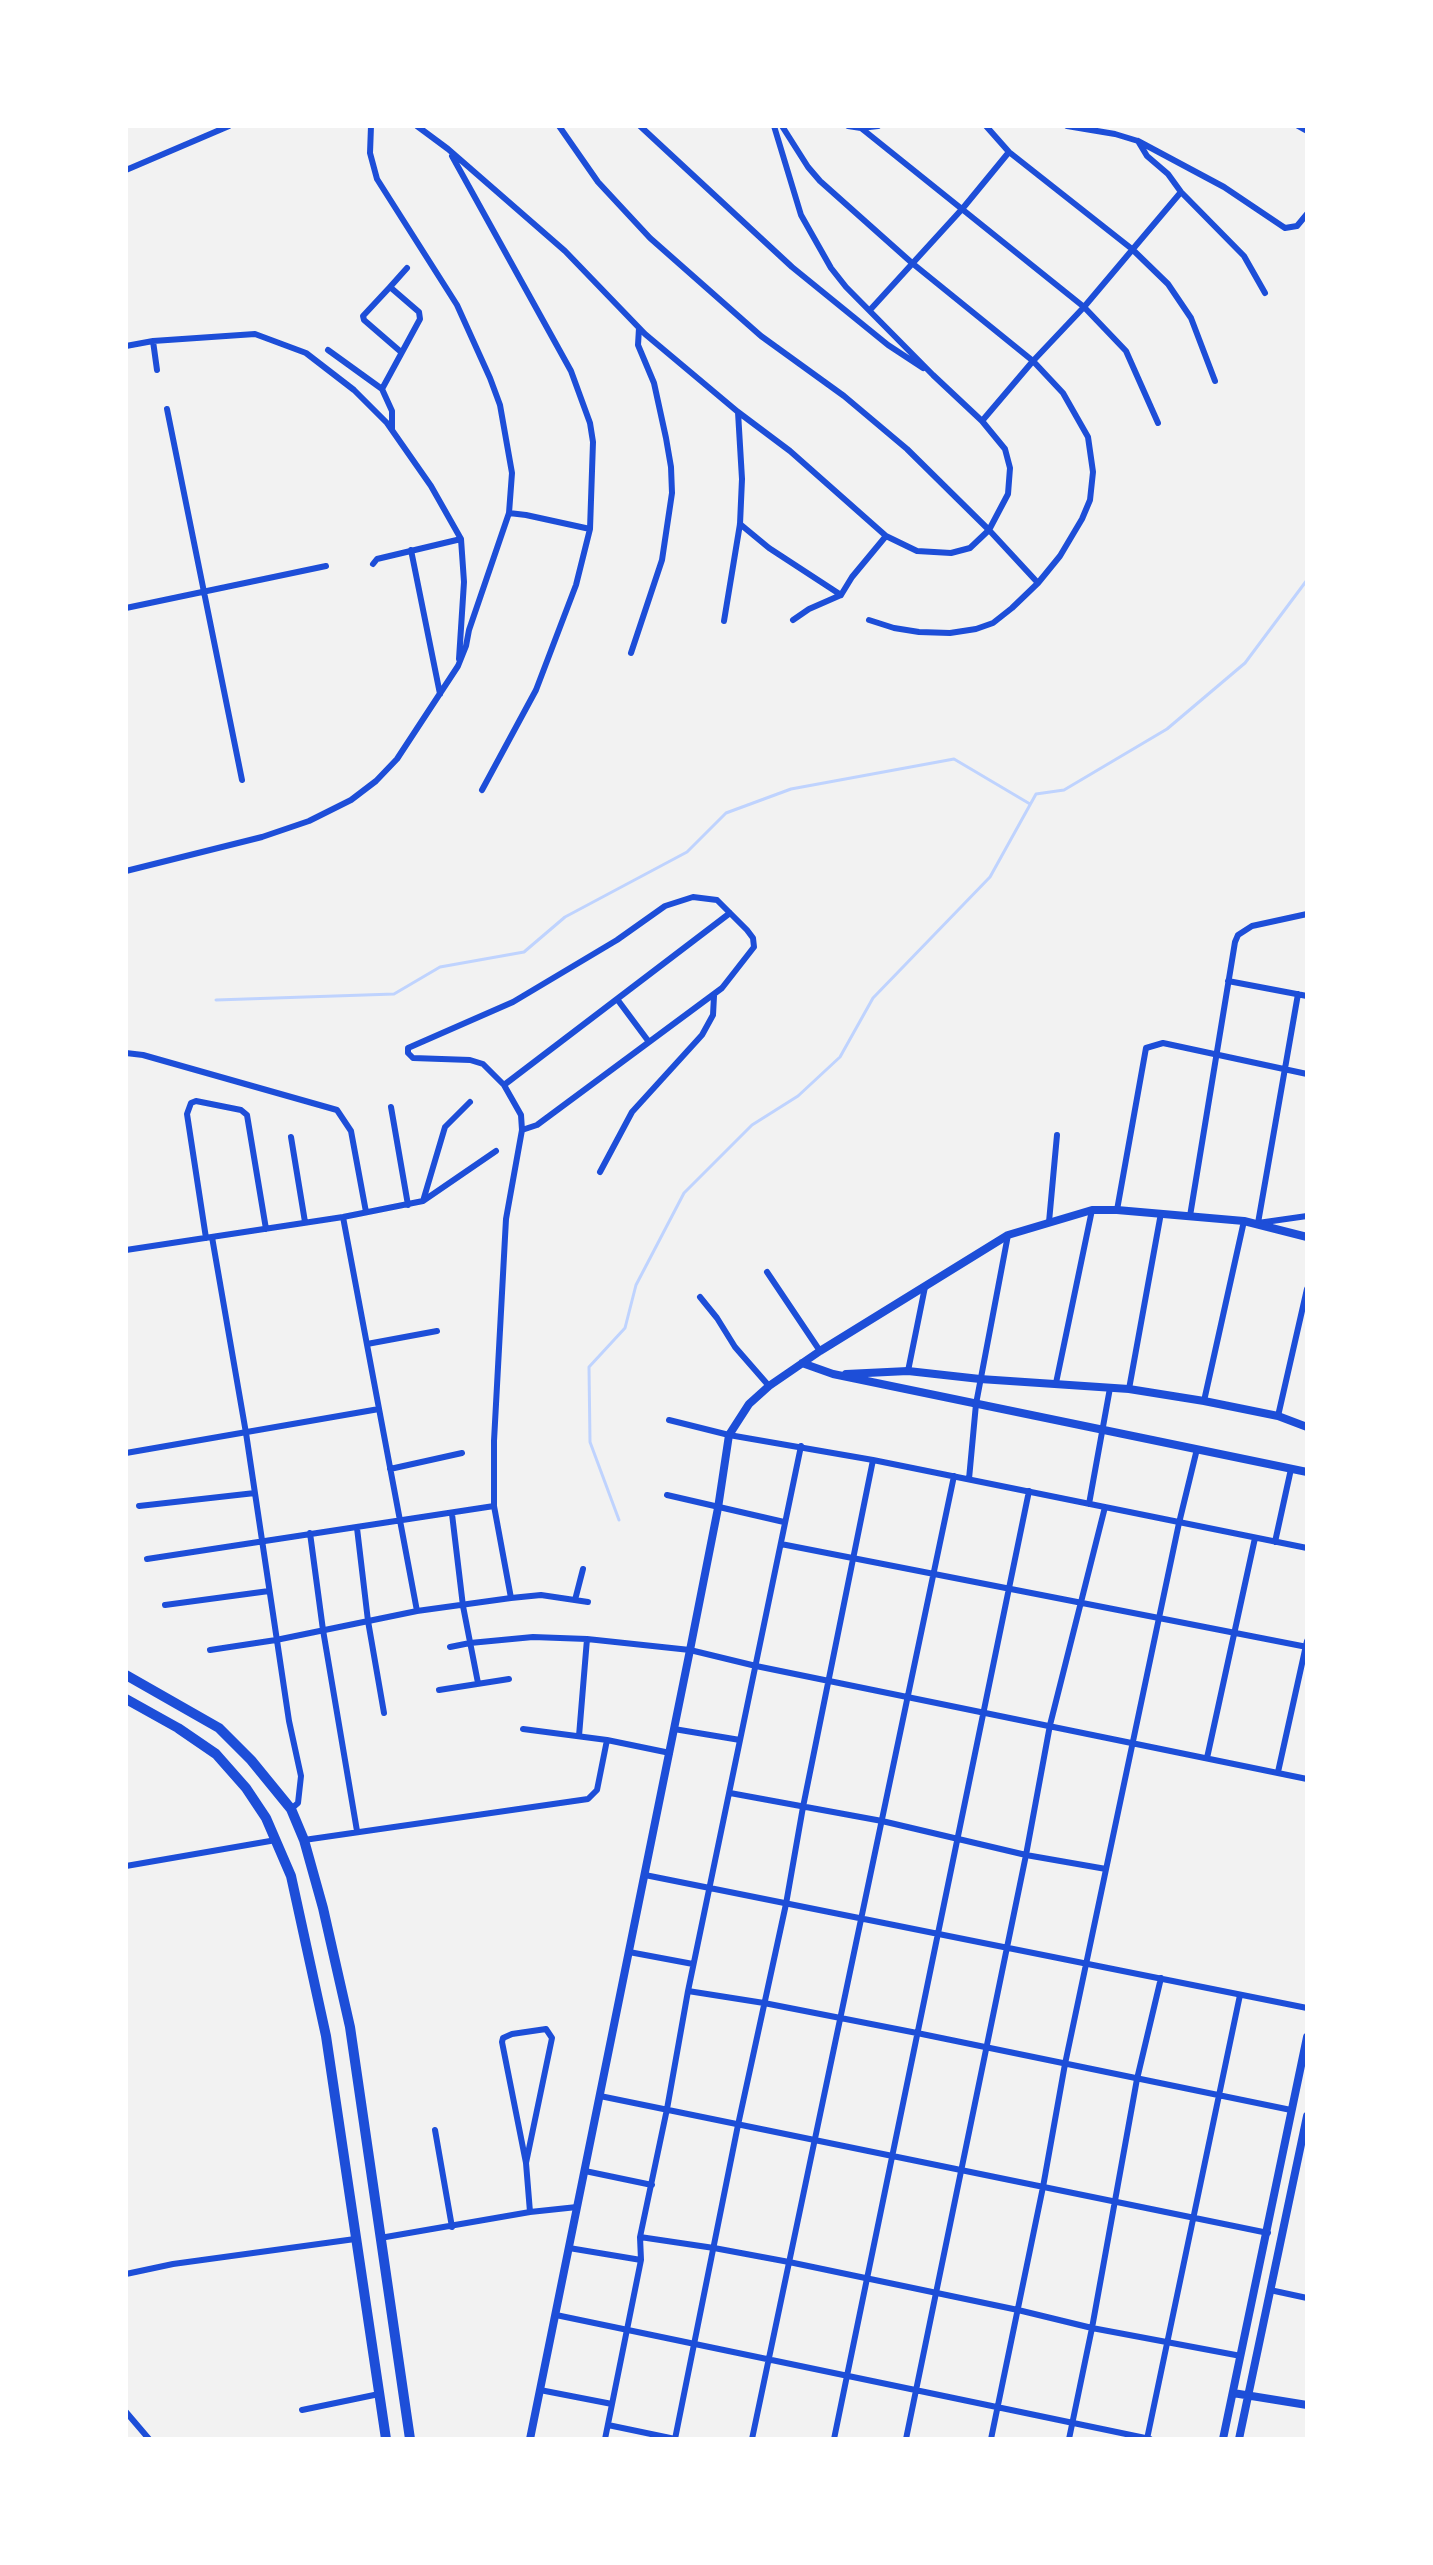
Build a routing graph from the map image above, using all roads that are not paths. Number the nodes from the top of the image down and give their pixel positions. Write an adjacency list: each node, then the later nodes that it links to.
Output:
1 (229, 126): 18 (street)
2 (371, 126): 44 (street)
3 (417, 126): 16 (street)
4 (560, 126): 47 (street)
5 (640, 126): 36 (street)
6 (774, 126): 28 (street)
7 (782, 126): 23 (street)
8 (848, 126): 13 (street)
9 (878, 126): 13 (street)
10 (986, 126): 17 (street)
11 (1067, 126): 15 (street)
12 (1298, 126): 14 (street)
13 (861, 128): 20 (street)
14 (1307, 131)
15 (1138, 141): 19 (street); 21 (street)
16 (448, 149): 29 (street); 46 (street)
17 (1009, 152): 20 (street); 22 (street)
18 (126, 170)
19 (1181, 192): 22 (street); 26 (street)
20 (963, 208): 23 (street); 27 (street)
21 (1307, 214)
22 (1132, 249): 27 (street); 37 (street)
23 (912, 263): 28 (street); 34 (street)
24 (407, 268): 25 (street)
25 (390, 287): 33 (street); 33 (street)
26 (1265, 293)
27 (1084, 307): 34 (street); 42 (street)
28 (870, 310): 36 (street)
29 (639, 328): 40 (street); 60 (street)
30 (153, 341): 31 (street); 35 (street); 43 (street)
31 (126, 346)
32 (328, 350): 38 (street)
33 (401, 352): 38 (street)
34 (1033, 361): 41 (street); 53 (street)
35 (157, 370)
36 (933, 375): 41 (street)
37 (1215, 381)
38 (382, 389): 43 (street)
39 (167, 409): 54 (street)
40 (738, 412): 45 (street); 48 (street)
41 (982, 421): 47 (street)
42 (1158, 423)
43 (392, 431): 49 (street)
44 (509, 513): 46 (street); 61 (street)
45 (740, 524): 55 (street); 59 (street)
46 (590, 529): 64 (street)
47 (989, 530): 48 (street); 53 (street)
48 (886, 536): 55 (street)
49 (461, 539): 50 (street); 61 (street)
50 (411, 550): 51 (street); 62 (street)
51 (373, 564)
52 (326, 566): 54 (street)
53 (1038, 583): 58 (street)
54 (203, 593): 56 (street); 63 (street)
55 (841, 595): 57 (street)
56 (126, 608)
57 (793, 620)
58 (869, 620)
59 (724, 621)
60 (631, 653)
61 (458, 666): 62 (street)
62 (440, 694): 65 (street)
63 (242, 780)
64 (482, 790)
65 (126, 871)
66 (730, 913): 70 (street); 72 (street); 78 (street)
67 (1307, 914): 68 (street)
68 (1228, 981): 69 (street); 75 (street)
69 (1298, 994): 71 (street); 76 (street)
70 (714, 996): 73 (street); 85 (street)
71 (1307, 996)
72 (617, 999): 73 (street); 78 (street)
73 (649, 1042): 81 (street)
74 (126, 1053): 90 (street)
75 (1216, 1056): 76 (street); 89 (street); 92 (street)
76 (1286, 1070): 77 (street); 98 (street)
77 (1307, 1074)
78 (504, 1085): 81 (street)
79 (470, 1102): 86 (street)
80 (391, 1107): 87 (street)
81 (522, 1130): 143 (street)
82 (1057, 1135): 97 (street)
83 (291, 1137): 96 (street)
84 (496, 1151): 86 (street)
85 (600, 1172)
86 (423, 1201): 87 (street)
87 (408, 1205): 90 (street)
88 (1092, 1210): 89 (street); 97 (street); 115 (street)
89 (1117, 1210): 91 (street)
90 (366, 1212): 94 (street)
91 (1161, 1213): 92 (street); 118 (street)
92 (1190, 1216): 95 (street)
93 (1307, 1216): 98 (street)
94 (343, 1217): 96 (street); 109 (street)
95 (1244, 1221): 98 (street); 119 (street)
96 (305, 1222): 99 (street)
97 (1049, 1222): 100 (street)
98 (1258, 1223): 101 (street)
99 (266, 1229): 102 (street); 102 (street)
100 (1008, 1235): 105 (street); 114 (street)
101 (1307, 1237)
102 (209, 1238): 103 (street); 126 (street)
103 (126, 1250)
104 (767, 1272): 110 (street)
105 (925, 1287): 110 (street); 112 (street)
106 (1307, 1289): 122 (street)
107 (700, 1297): 116 (street)
108 (437, 1331): 109 (street)
109 (367, 1344): 121 (street)
110 (820, 1351): 111 (street)
111 (802, 1363): 113 (street); 116 (street)
112 (908, 1371): 113 (street); 114 (street)
113 (833, 1374): 120 (street)
114 (980, 1379): 115 (street); 120 (street)
115 (1056, 1383): 117 (street)
116 (769, 1386): 127 (street)
117 (1110, 1388): 118 (street); 125 (street)
118 (1129, 1389): 119 (street)
119 (1204, 1401): 122 (street)
120 (976, 1404): 125 (street); 137 (street)
121 (379, 1409): 126 (street); 133 (street)
122 (1278, 1416): 124 (street)
123 (669, 1420): 127 (street)
124 (1307, 1427)
125 (1103, 1430): 129 (street); 141 (street)
126 (246, 1433): 130 (street); 139 (street)
127 (729, 1435): 128 (street); 145 (street)
128 (801, 1446): 132 (street); 148 (street)
129 (1197, 1449): 134 (street); 149 (street)
130 (126, 1453)
131 (462, 1453): 133 (street)
132 (873, 1460): 136 (street); 157 (street)
133 (390, 1469): 147 (street)
134 (1291, 1469): 135 (street); 154 (street)
135 (1307, 1472)
136 (954, 1476): 137 (street); 160 (street)
137 (969, 1479): 138 (street)
138 (1029, 1491): 141 (street); 161 (street)
139 (255, 1493): 142 (street); 153 (street)
140 (667, 1495): 145 (street)
141 (1089, 1504): 144 (street)
142 (139, 1506)
143 (494, 1506): 146 (street); 163 (street)
144 (1105, 1507): 149 (street); 166 (street)
145 (718, 1508): 148 (street); 180 (street)
146 (452, 1514): 147 (street); 168 (street)
147 (400, 1522): 150 (street); 169 (street)
148 (784, 1522): 155 (street)
149 (1179, 1523): 152 (street); 170 (street)
150 (357, 1528): 151 (street); 171 (street)
151 (310, 1533): 153 (street); 172 (street)
152 (1255, 1538): 154 (street); 173 (street)
153 (261, 1542): 158 (street); 162 (street)
154 (1275, 1542): 156 (street)
155 (781, 1544): 157 (street); 181 (street)
156 (1307, 1548)
157 (854, 1558): 160 (street); 184 (street)
158 (147, 1559)
159 (583, 1569): 164 (street)
160 (934, 1574): 161 (street); 187 (street)
161 (1009, 1588): 166 (street); 189 (street)
162 (269, 1591): 167 (street); 175 (street)
163 (511, 1598): 164 (street); 168 (street)
164 (575, 1600): 165 (street)
165 (588, 1602)
166 (1082, 1604): 170 (street); 191 (street)
167 (165, 1605)
168 (463, 1606): 169 (street); 176 (street)
169 (417, 1611): 171 (street)
170 (1159, 1619): 173 (street); 197 (street)
171 (368, 1621): 172 (street); 190 (street)
172 (323, 1630): 175 (street); 206 (street)
173 (1234, 1634): 177 (street); 199 (street)
174 (587, 1639): 176 (street); 180 (street); 194 (street)
175 (276, 1640): 179 (street); 204 (street)
176 (470, 1643): 178 (street); 185 (street)
177 (1307, 1645): 200 (street)
178 (450, 1647)
179 (210, 1650)
180 (690, 1650): 181 (street); 193 (street)
181 (756, 1666): 184 (street); 196 (street)
182 (126, 1675): 204 (main road)
183 (509, 1679): 185 (street)
184 (829, 1680): 187 (street); 203 (street)
185 (478, 1683): 186 (street)
186 (439, 1690)
187 (908, 1696): 189 (street); 205 (street)
188 (126, 1699): 208 (main road)
189 (985, 1711): 191 (street); 207 (street)
190 (384, 1713)
191 (1050, 1725): 197 (street); 210 (street)
192 (523, 1729): 194 (street)
193 (674, 1729): 196 (street); 198 (street)
194 (579, 1736): 195 (street)
195 (607, 1740): 198 (street); 206 (street)
196 (740, 1740): 202 (street)
197 (1133, 1743): 199 (street); 212 (street)
198 (670, 1753): 213 (street)
199 (1207, 1758): 200 (street)
200 (1278, 1772): 201 (street)
201 (1307, 1779)
202 (730, 1793): 203 (street); 214 (street)
203 (803, 1807): 205 (street); 215 (street)
204 (291, 1809): 209 (main road)
205 (882, 1821): 207 (street); 216 (street)
206 (357, 1831): 209 (street)
207 (957, 1837): 210 (street); 217 (street)
208 (276, 1840): 211 (street); 257 (main road)
209 (304, 1840): 256 (main road)
210 (1026, 1855): 212 (street); 218 (street)
211 (126, 1866)
212 (1106, 1869): 221 (street)
213 (645, 1875): 214 (street); 219 (street)
214 (710, 1888): 215 (street); 220 (street)
215 (786, 1904): 216 (street); 225 (street)
216 (861, 1919): 217 (street); 227 (street)
217 (939, 1933): 218 (street); 228 (street)
218 (1007, 1948): 221 (street); 230 (street)
219 (629, 1952): 220 (street); 234 (street)
220 (693, 1964): 223 (street)
221 (1087, 1964): 222 (street); 231 (street)
222 (1161, 1978): 224 (street); 232 (street)
223 (688, 1991): 225 (street); 235 (street)
224 (1240, 1995): 226 (street); 233 (street)
225 (764, 2003): 227 (street); 238 (street)
226 (1307, 2008)
227 (840, 2018): 228 (street); 240 (street)
228 (917, 2033): 230 (street); 241 (street)
229 (1307, 2037): 236 (street)
230 (987, 2048): 231 (street); 245 (street)
231 (1065, 2064): 232 (street); 248 (street)
232 (1137, 2079): 233 (street); 249 (street)
233 (1219, 2095): 236 (street); 252 (street)
234 (600, 2096): 235 (street); 246 (street)
235 (667, 2109): 238 (street); 247 (street)
236 (1291, 2110): 254 (street)
237 (1307, 2116): 243 (street)
238 (738, 2125): 240 (street); 259 (street)
239 (435, 2130): 253 (street)
240 (815, 2140): 241 (street); 261 (street)
241 (891, 2155): 245 (street); 263 (street)
242 (526, 2163): 242 (street); 251 (street)
243 (1296, 2167): 244 (street); 264 (street)
244 (1307, 2169)
245 (962, 2170): 248 (street); 265 (street)
246 (585, 2171): 247 (street); 250 (street)
247 (652, 2185): 255 (street)
248 (1043, 2187): 249 (street); 267 (street)
249 (1115, 2202): 252 (street); 269 (street)
250 (577, 2207): 251 (street); 258 (street)
251 (530, 2212): 253 (street)
252 (1193, 2218): 254 (street); 271 (street)
253 (452, 2227): 256 (street)
254 (1268, 2233): 273 (street)
255 (640, 2237): 259 (street); 260 (street)
256 (380, 2238): 292 (main road)
257 (355, 2239): 262 (street); 279 (main road)
258 (569, 2248): 260 (street); 268 (street)
259 (714, 2248): 261 (street); 272 (street)
260 (641, 2260): 270 (street)
261 (789, 2262): 263 (street); 274 (street)
262 (126, 2274)
263 (867, 2280): 265 (street); 275 (street)
264 (1270, 2290): 266 (street); 280 (street)
265 (937, 2293): 267 (street); 277 (street)
266 (1307, 2298)
267 (1018, 2310): 269 (street); 283 (street)
268 (556, 2315): 270 (street); 276 (street)
269 (1092, 2328): 271 (street); 287 (street)
270 (627, 2330): 272 (street); 281 (street)
271 (1168, 2342): 273 (street); 301 (street)
272 (693, 2344): 274 (street); 295 (street)
273 (1241, 2356): 278 (street)
274 (769, 2359): 275 (street); 296 (street)
275 (847, 2375): 277 (street); 297 (street)
276 (540, 2390): 281 (street); 293 (street)
277 (916, 2390): 283 (street); 298 (street)
278 (1233, 2393): 280 (street); 302 (street)
279 (379, 2394): 284 (street); 291 (main road)
280 (1248, 2396): 282 (street); 303 (street)
281 (612, 2404): 288 (street)
282 (1307, 2405)
283 (997, 2407): 287 (street); 299 (street)
284 (302, 2410)
285 (126, 2412): 286 (street)
286 (134, 2422): 289 (street); 290 (street)
287 (1072, 2423): 300 (street); 301 (street)
288 (608, 2425): 294 (street); 295 (street)
289 (126, 2428)
290 (149, 2439)
291 (386, 2439)
292 (410, 2439)
293 (530, 2439)
294 (605, 2439)
295 (675, 2439)
296 (752, 2439)
297 (834, 2439)
298 (906, 2439)
299 (991, 2439)
300 (1069, 2439)
301 (1148, 2439)
302 (1223, 2439)
303 (1239, 2439)

